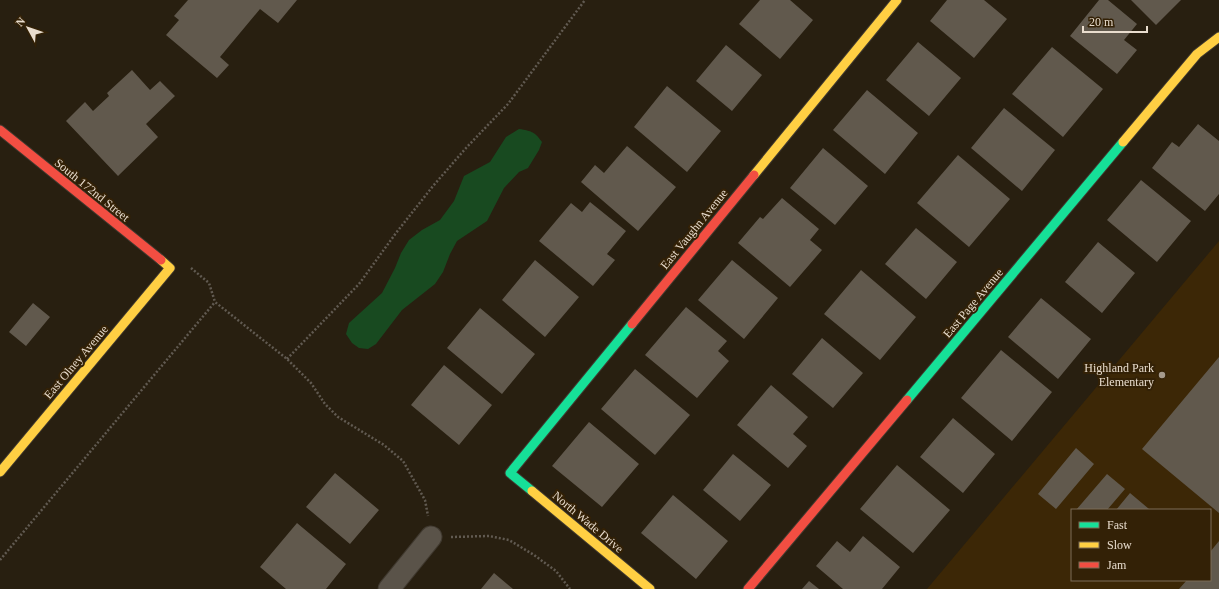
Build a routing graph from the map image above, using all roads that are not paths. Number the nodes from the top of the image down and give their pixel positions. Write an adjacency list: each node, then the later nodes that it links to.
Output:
1 (897, 0): 6 (street, East Vaughn Avenue)
2 (1219, 37): 10 (street, East Page Avenue)
3 (0, 130): 4 (street, South 172nd Street)
4 (170, 268): 5 (street, East Olney Avenue)
5 (0, 472)
6 (510, 473): 9 (street, North Wade Drive)
7 (431, 537): 8 (street)
8 (389, 589)
9 (650, 589)
10 (748, 589)

